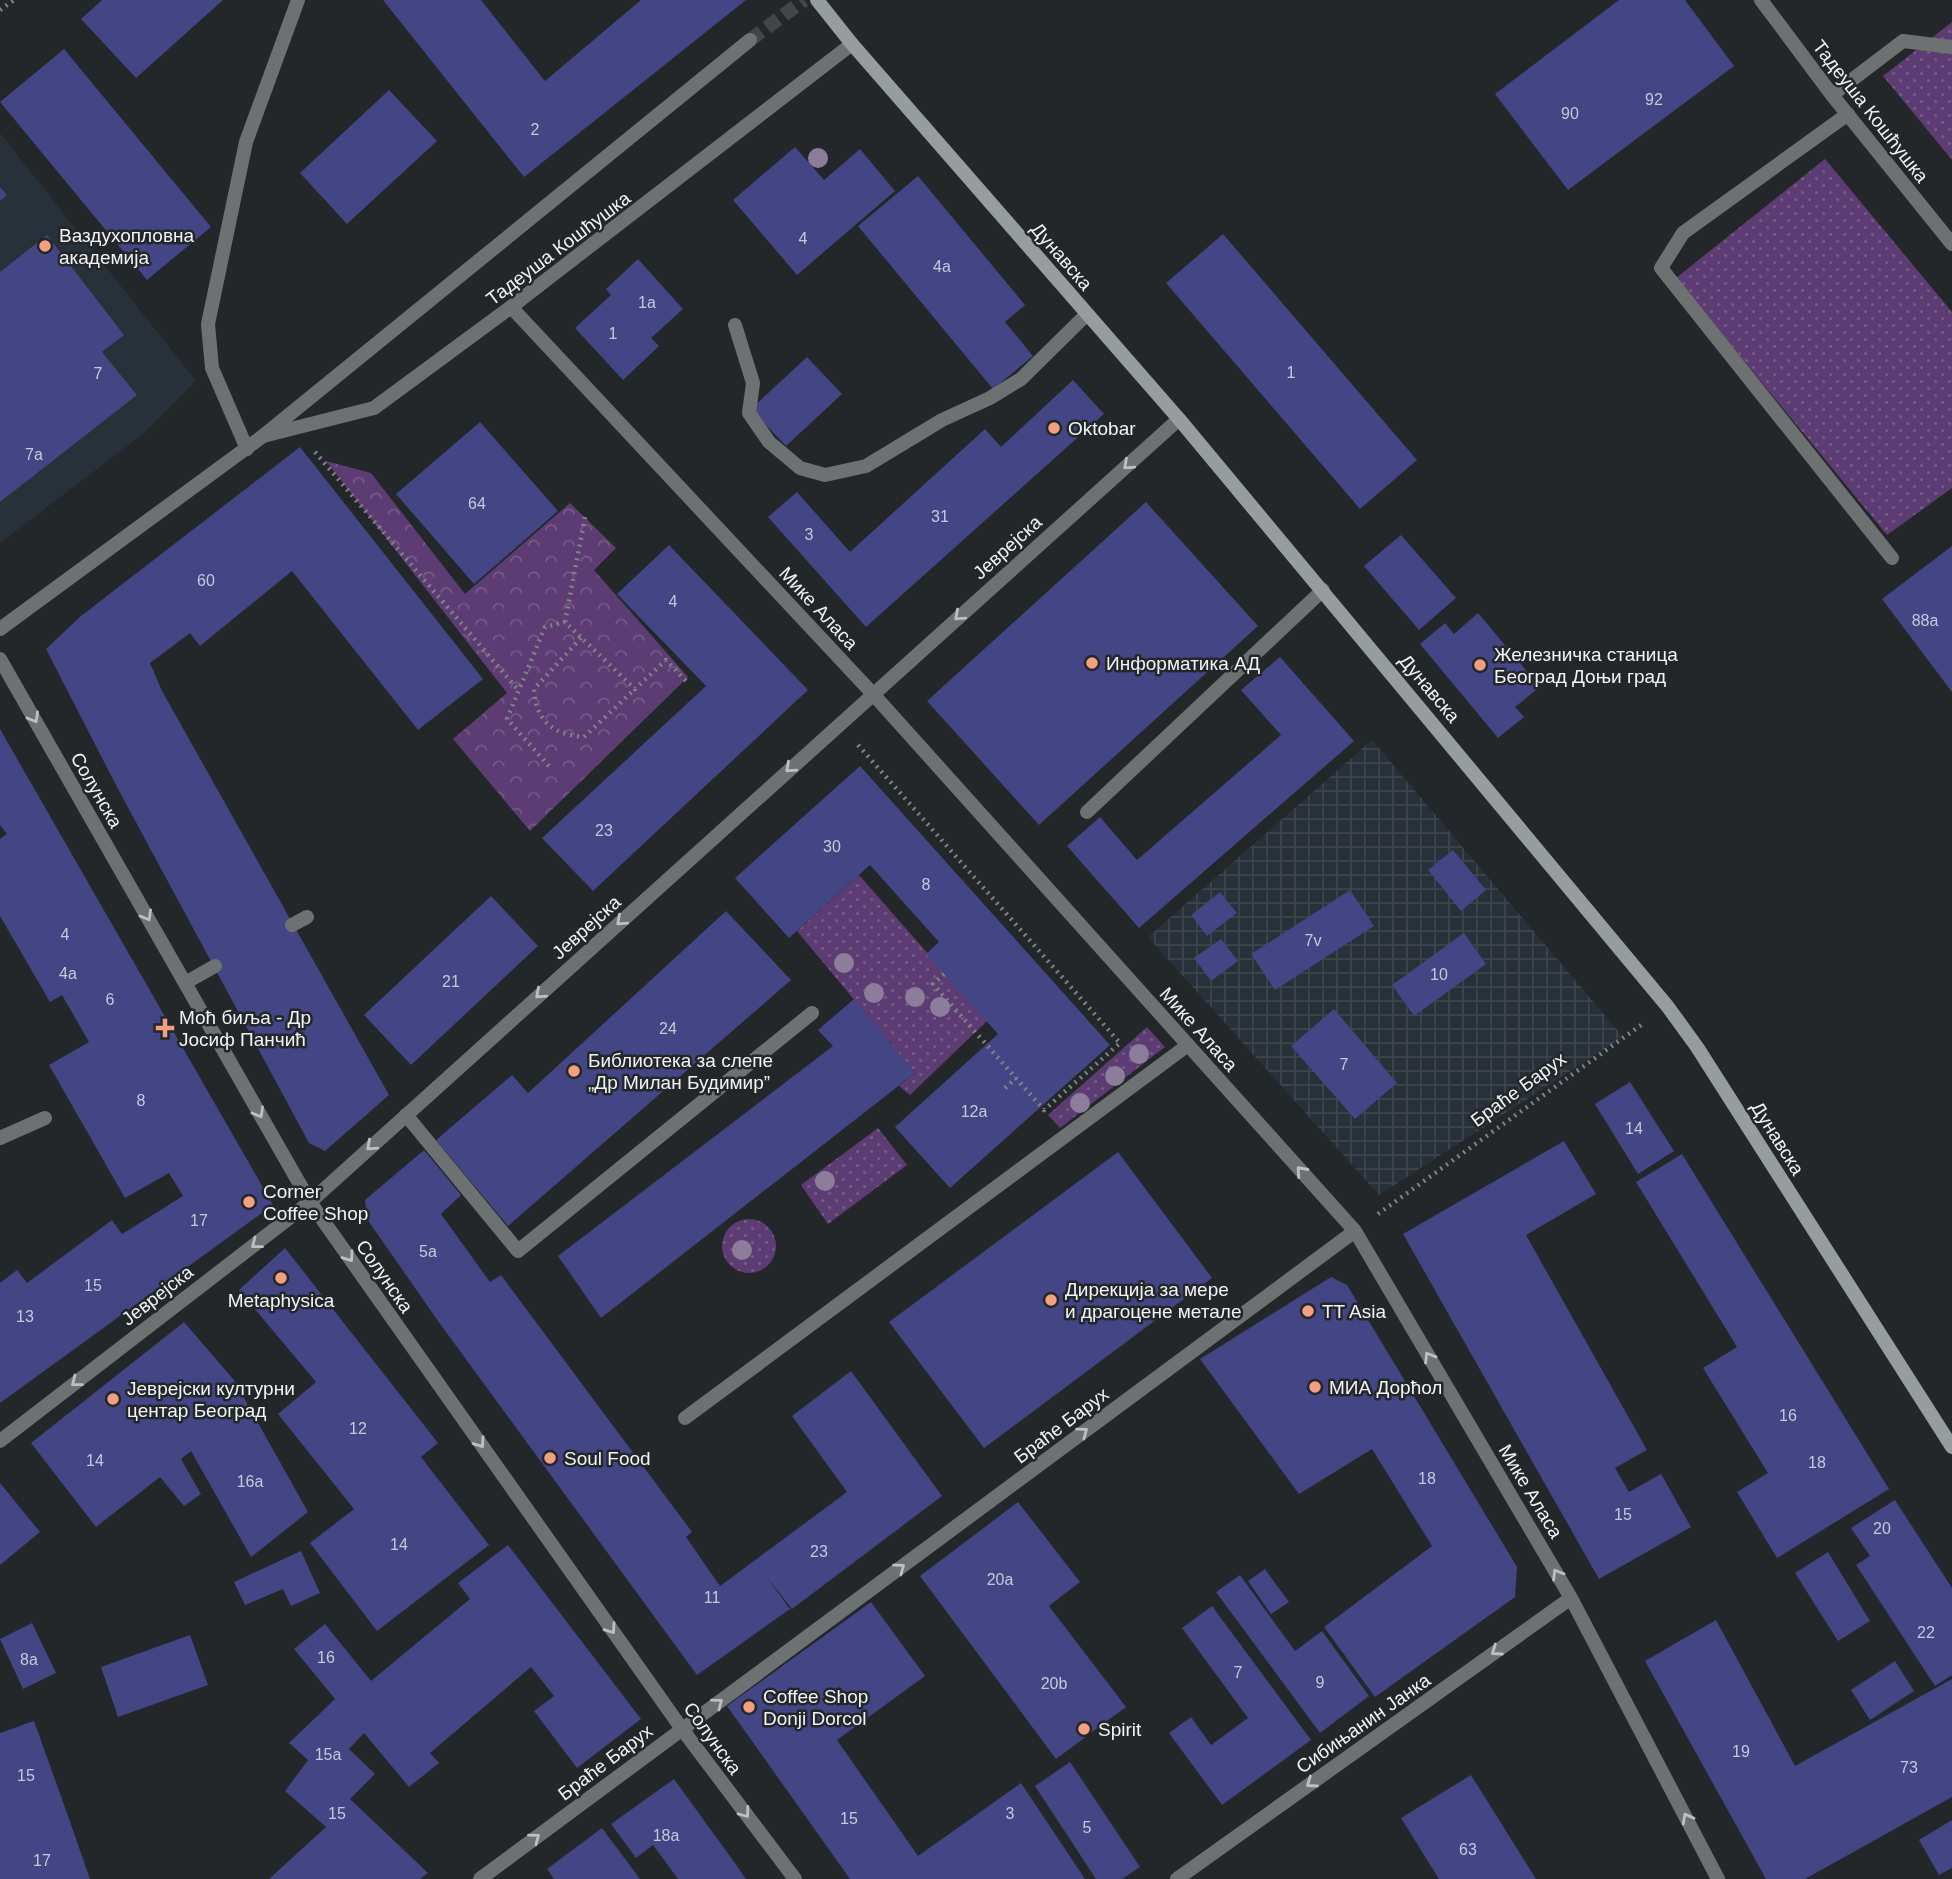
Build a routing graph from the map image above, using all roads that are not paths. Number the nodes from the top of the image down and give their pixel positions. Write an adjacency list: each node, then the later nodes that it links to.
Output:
1 (298, 0): 15 (street)
2 (817, 0): 5 (main road, Дунавска)
3 (1761, 0): 7 (street, Тадеуша Кошћушка)
4 (750, 40): 14 (street, Тадеуша Кошћушка)
5 (852, 44): 10 (street, Тадеуша Кошћушка); 11 (main road, Дунавска)
6 (1952, 47): 7 (street)
7 (1832, 95): 8 (street, Тадеуша Кошћушка)
8 (1848, 114): 9 (street, Тадеуша Кошћушка); 16 (street)
9 (1952, 244)
10 (511, 307): 14 (street, Тадеуша Кошћушка); 20 (street, Мике Аласа)
11 (1087, 314): 12 (street); 13 (main road, Дунавска)
12 (735, 325)
13 (1179, 419): 17 (main road, Дунавска); 20 (street, Јеврејска, one-way to 20)
14 (263, 436): 15 (street, Тадеуша Кошћушка)
15 (247, 449): 18 (street, Тадеуша Кошћушка)
16 (1892, 558)
17 (1323, 590): 21 (street); 35 (main road, Дунавска)
18 (0, 629)
19 (0, 659): 25 (street, Солунска, one-way to 25)
20 (873, 694): 27 (street, Мике Аласа); 28 (street, Јеврејска, one-way to 28)
21 (1087, 812)
22 (307, 917): 23 (street)
23 (292, 925)
24 (215, 966): 25 (street)
25 (185, 983): 31 (street, Солунска, one-way to 31)
26 (812, 1013): 28 (street)
27 (1188, 1045): 32 (street, Мике Аласа, one-way to 27); 33 (street)
28 (406, 1115): 31 (street, Јеврејска, one-way to 31)
29 (45, 1118): 30 (street)
30 (0, 1138)
31 (310, 1202): 34 (street, Јеврејска, one-way to 34); 37 (street, Солунска, one-way to 37)
32 (1355, 1231): 36 (street, Мике Аласа, one-way to 32); 37 (street, Браће Барух, one-way to 32)
33 (685, 1418)
34 (0, 1441)
35 (1952, 1447)
36 (1571, 1598): 40 (street, Сибињанин Јанка, one-way to 40); 41 (street, Мике Аласа, one-way to 36)
37 (682, 1729): 38 (street, Браће Барух, one-way to 37); 39 (street, Солунска, one-way to 39)
38 (480, 1879)
39 (795, 1879)
40 (1177, 1879)
41 (1718, 1879)

